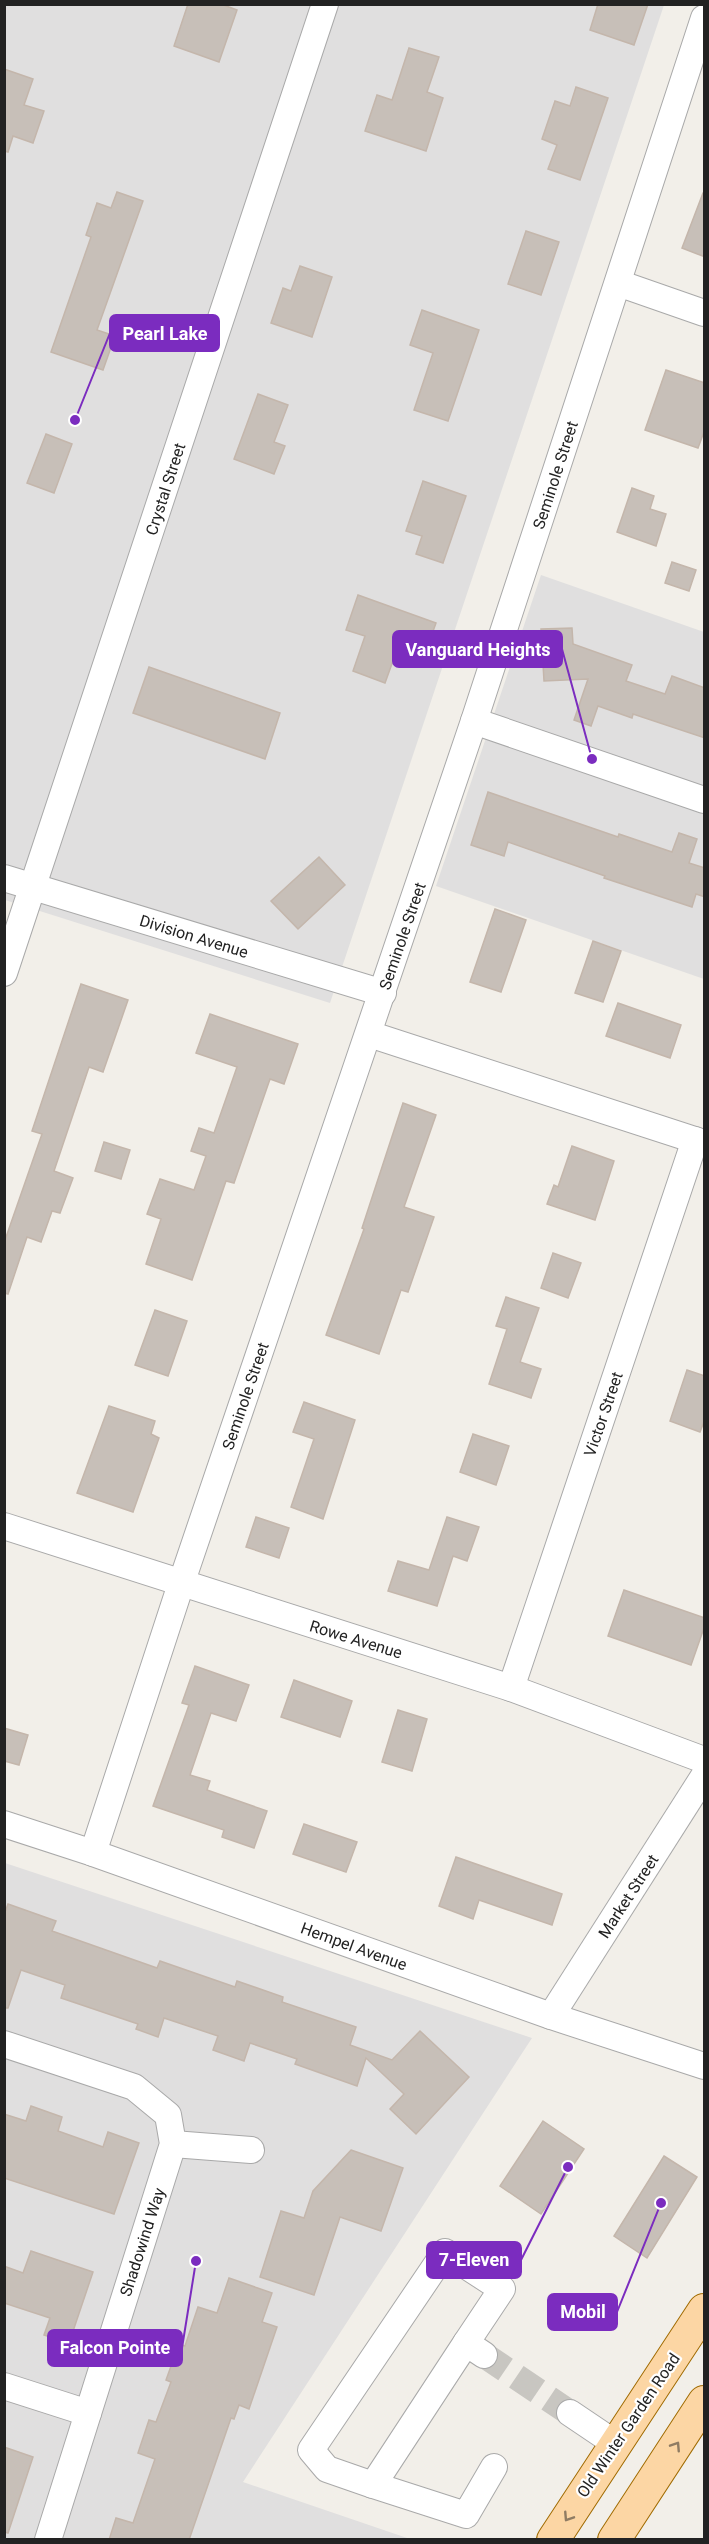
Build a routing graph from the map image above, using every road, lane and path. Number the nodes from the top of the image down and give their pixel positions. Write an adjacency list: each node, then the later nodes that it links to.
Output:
1 (325, 4): 8 (street, Crystal Street)
2 (705, 18): 3 (street, Seminole Street)
3 (618, 283): 4 (street); 5 (street, Seminole Street)
4 (705, 313)
5 (474, 721): 6 (street); 10 (street, Seminole Street)
6 (705, 800)
7 (4, 878): 8 (street, Division Avenue)
8 (33, 887): 9 (street, Crystal Street); 10 (street, Division Avenue)
9 (4, 973)
10 (383, 993): 11 (street, Seminole Street)
11 (369, 1034): 12 (street); 14 (street, Seminole Street)
12 (700, 1142): 15 (street, Victor Street)
13 (4, 1526): 14 (street, Rowe Avenue)
14 (181, 1584): 15 (street, Rowe Avenue); 19 (street, Seminole Street)
15 (511, 1688): 16 (street, Rowe Avenue)
16 (705, 1760)
17 (705, 1776): 20 (street, Market Street)
18 (4, 1824): 19 (street, Hempel Avenue)
19 (93, 1853): 20 (street, Hempel Avenue)
20 (551, 2016): 22 (street, Hempel Avenue)
21 (4, 2044): 23 (street, Shadowind Way)
22 (705, 2066)
23 (173, 2144): 24 (street); 28 (street, Shadowind Way)
24 (251, 2150)
25 (705, 2310): 30 (main road, Old Winter Garden Road)
26 (4, 2386): 28 (street)
27 (705, 2402): 35 (main road, one-way to 27)
28 (88, 2413): 33 (street, Shadowind Way)
29 (570, 2413): 30 (street)
30 (616, 2444): 34 (main road, Old Winter Garden Road, one-way to 34)
31 (494, 2467): 32 (street)
32 (373, 2485): 32 (street)
33 (48, 2540)
34 (553, 2540)
35 (614, 2540)

